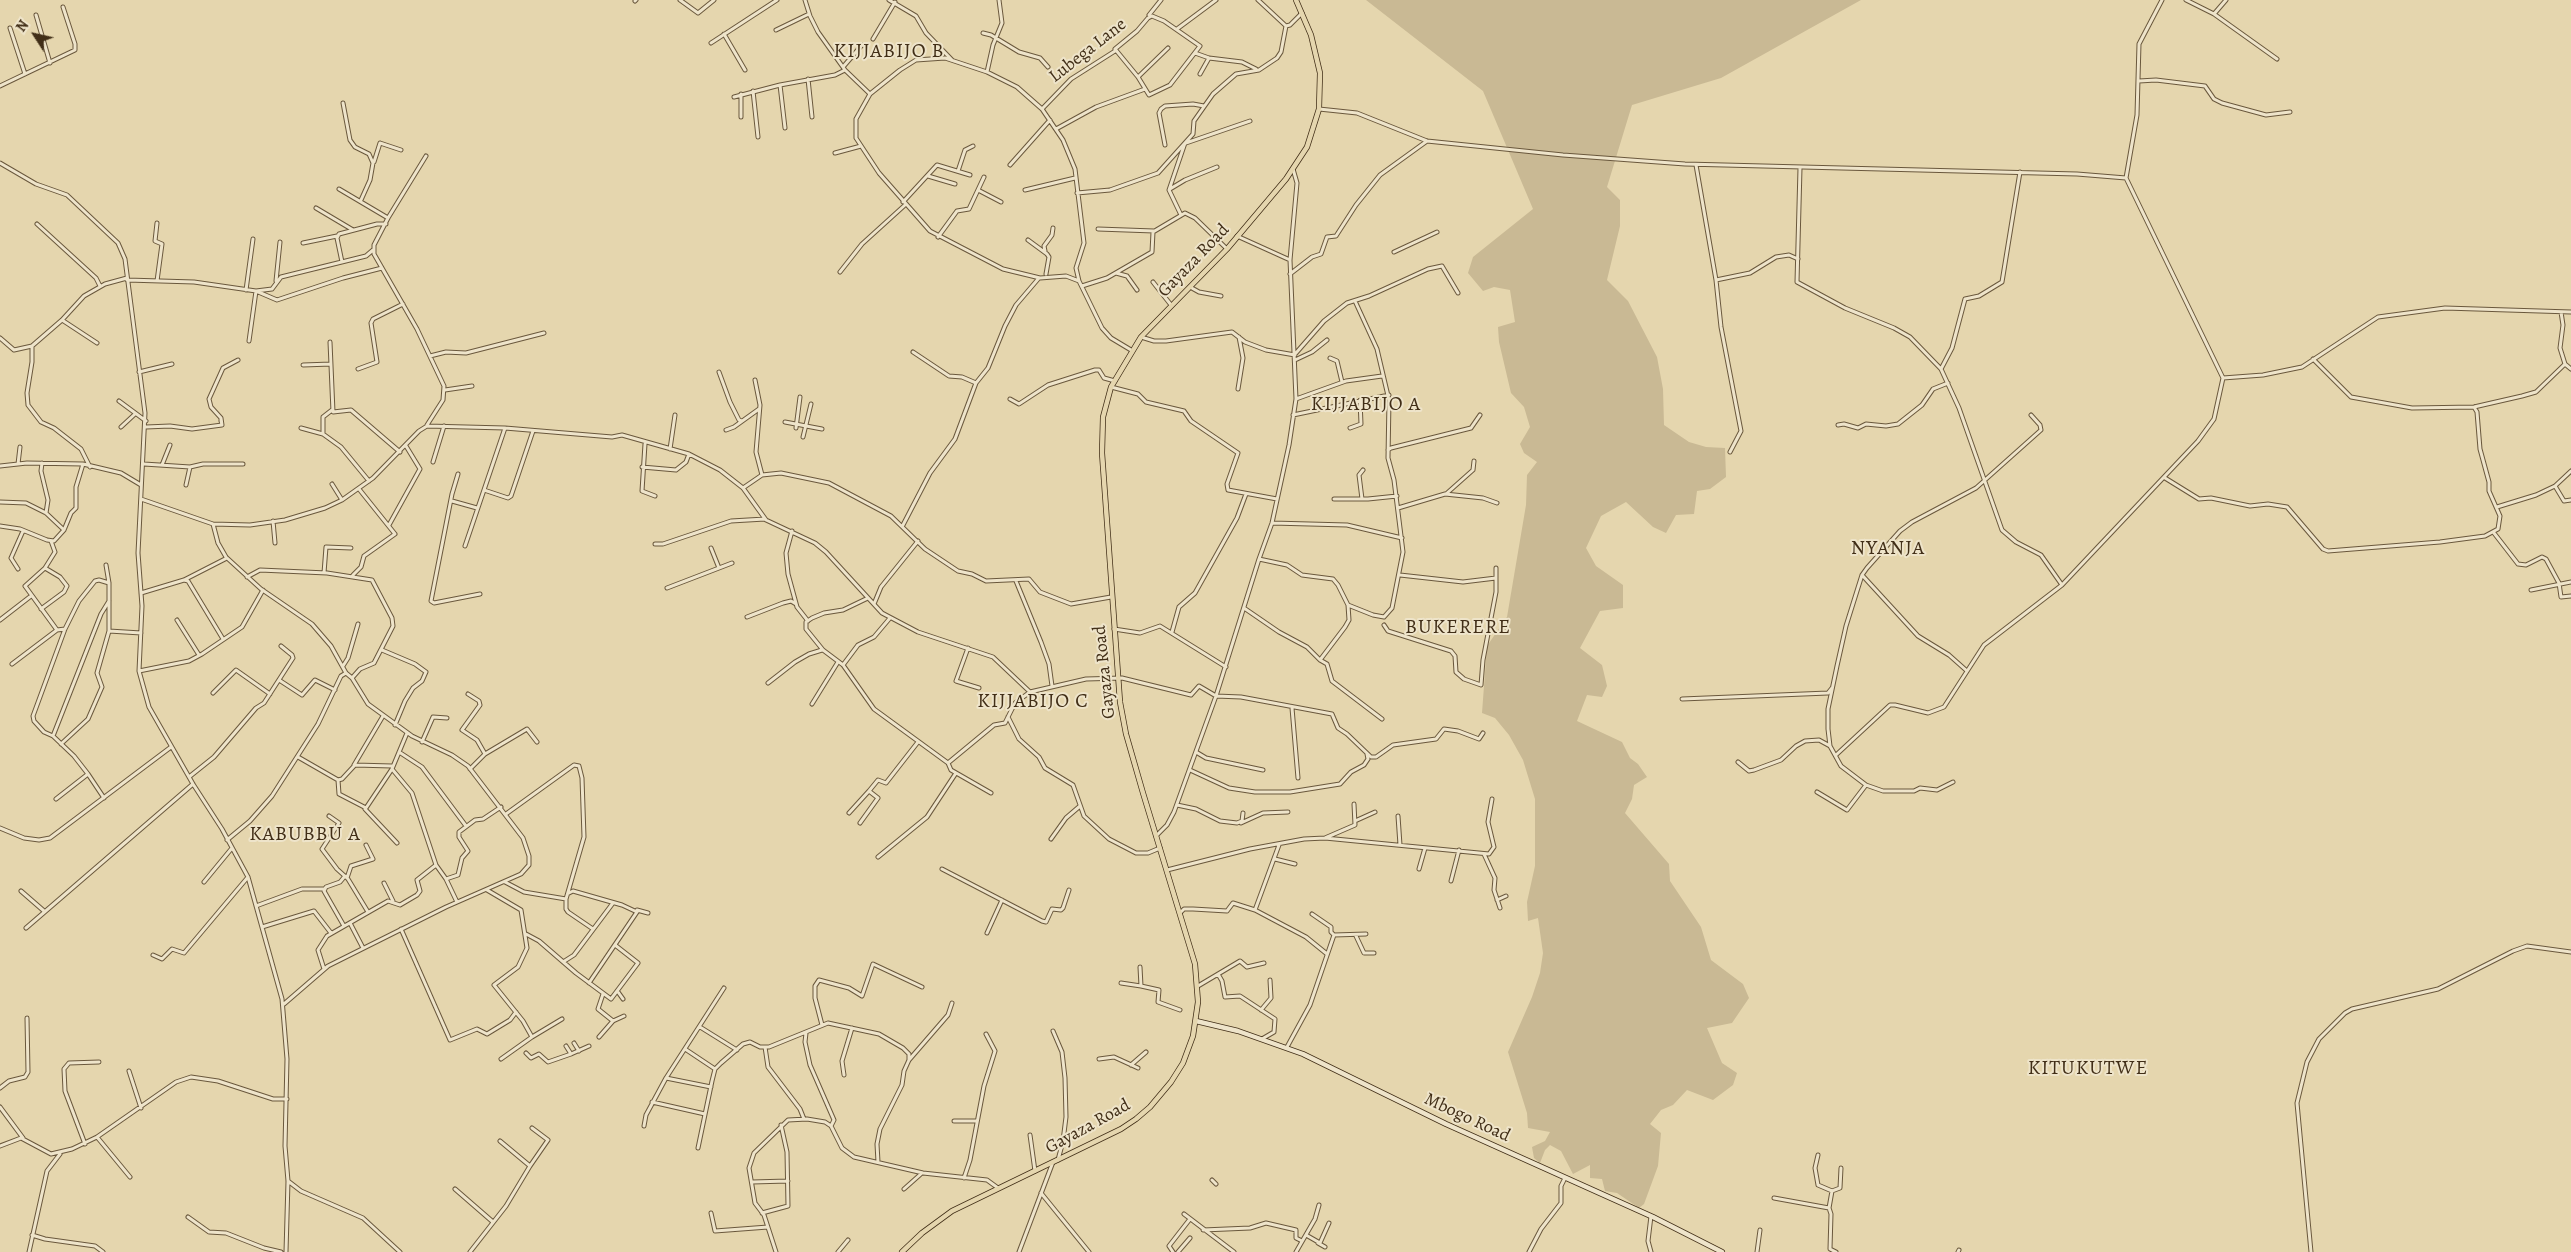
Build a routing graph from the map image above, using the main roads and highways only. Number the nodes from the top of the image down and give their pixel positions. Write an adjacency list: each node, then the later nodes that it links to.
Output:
1 (1296, 0): 2 (main road, Gayaza Road)
2 (1196, 1021): 3 (main road, Gayaza Road); 4 (main road, Mbogo Road)
3 (902, 1252)
4 (1722, 1252)

